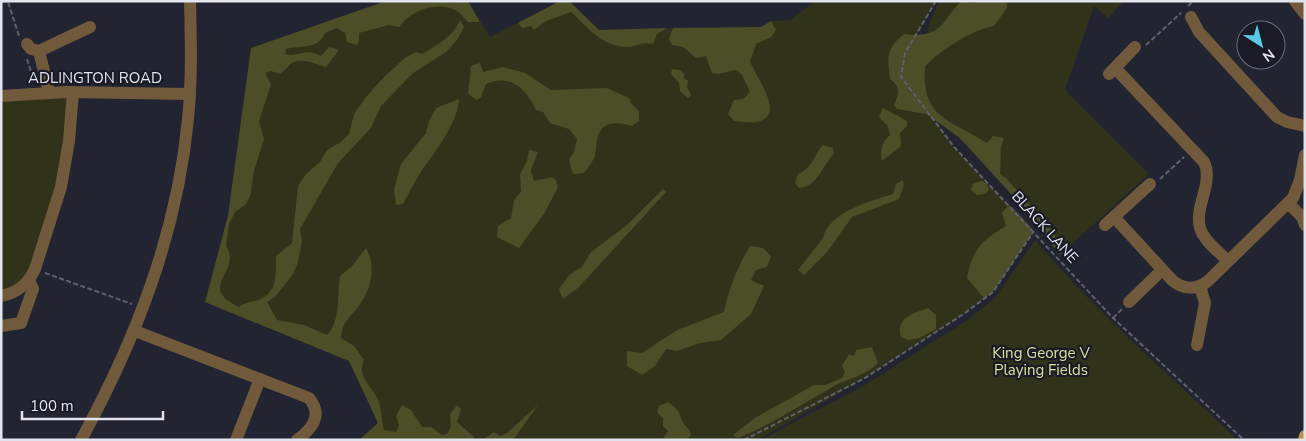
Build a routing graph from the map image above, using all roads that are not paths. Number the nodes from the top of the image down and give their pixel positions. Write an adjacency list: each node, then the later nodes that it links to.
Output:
1 (190, 1): 11 (street)
2 (1295, 1): 3 (street)
3 (1305, 14)
4 (1190, 17): 13 (street)
5 (90, 27): 8 (street)
6 (27, 44): 8 (street)
7 (1135, 47): 19 (street)
8 (40, 51): 9 (street)
9 (49, 92): 10 (street, ADLINGTON ROAD); 12 (street, ADLINGTON ROAD)
10 (73, 92): 11 (street, ADLINGTON ROAD); 21 (street)
11 (190, 94): 26 (street)
12 (1, 96)
13 (1305, 126)
14 (1305, 155): 15 (street)
15 (1302, 180): 17 (street)
16 (1150, 184): 20 (street)
17 (1288, 203): 18 (street); 19 (street)
18 (1304, 229)
19 (1228, 261): 22 (street)
20 (1162, 270): 22 (street); 24 (street)
21 (32, 275): 23 (street); 25 (street)
22 (1200, 286): 27 (street)
23 (1, 296)
24 (1129, 302)
25 (1, 326)
26 (135, 331): 28 (street); 29 (street)
27 (1197, 345)
28 (260, 379): 30 (street); 31 (street)
29 (81, 440)
30 (236, 440)
31 (297, 440)

